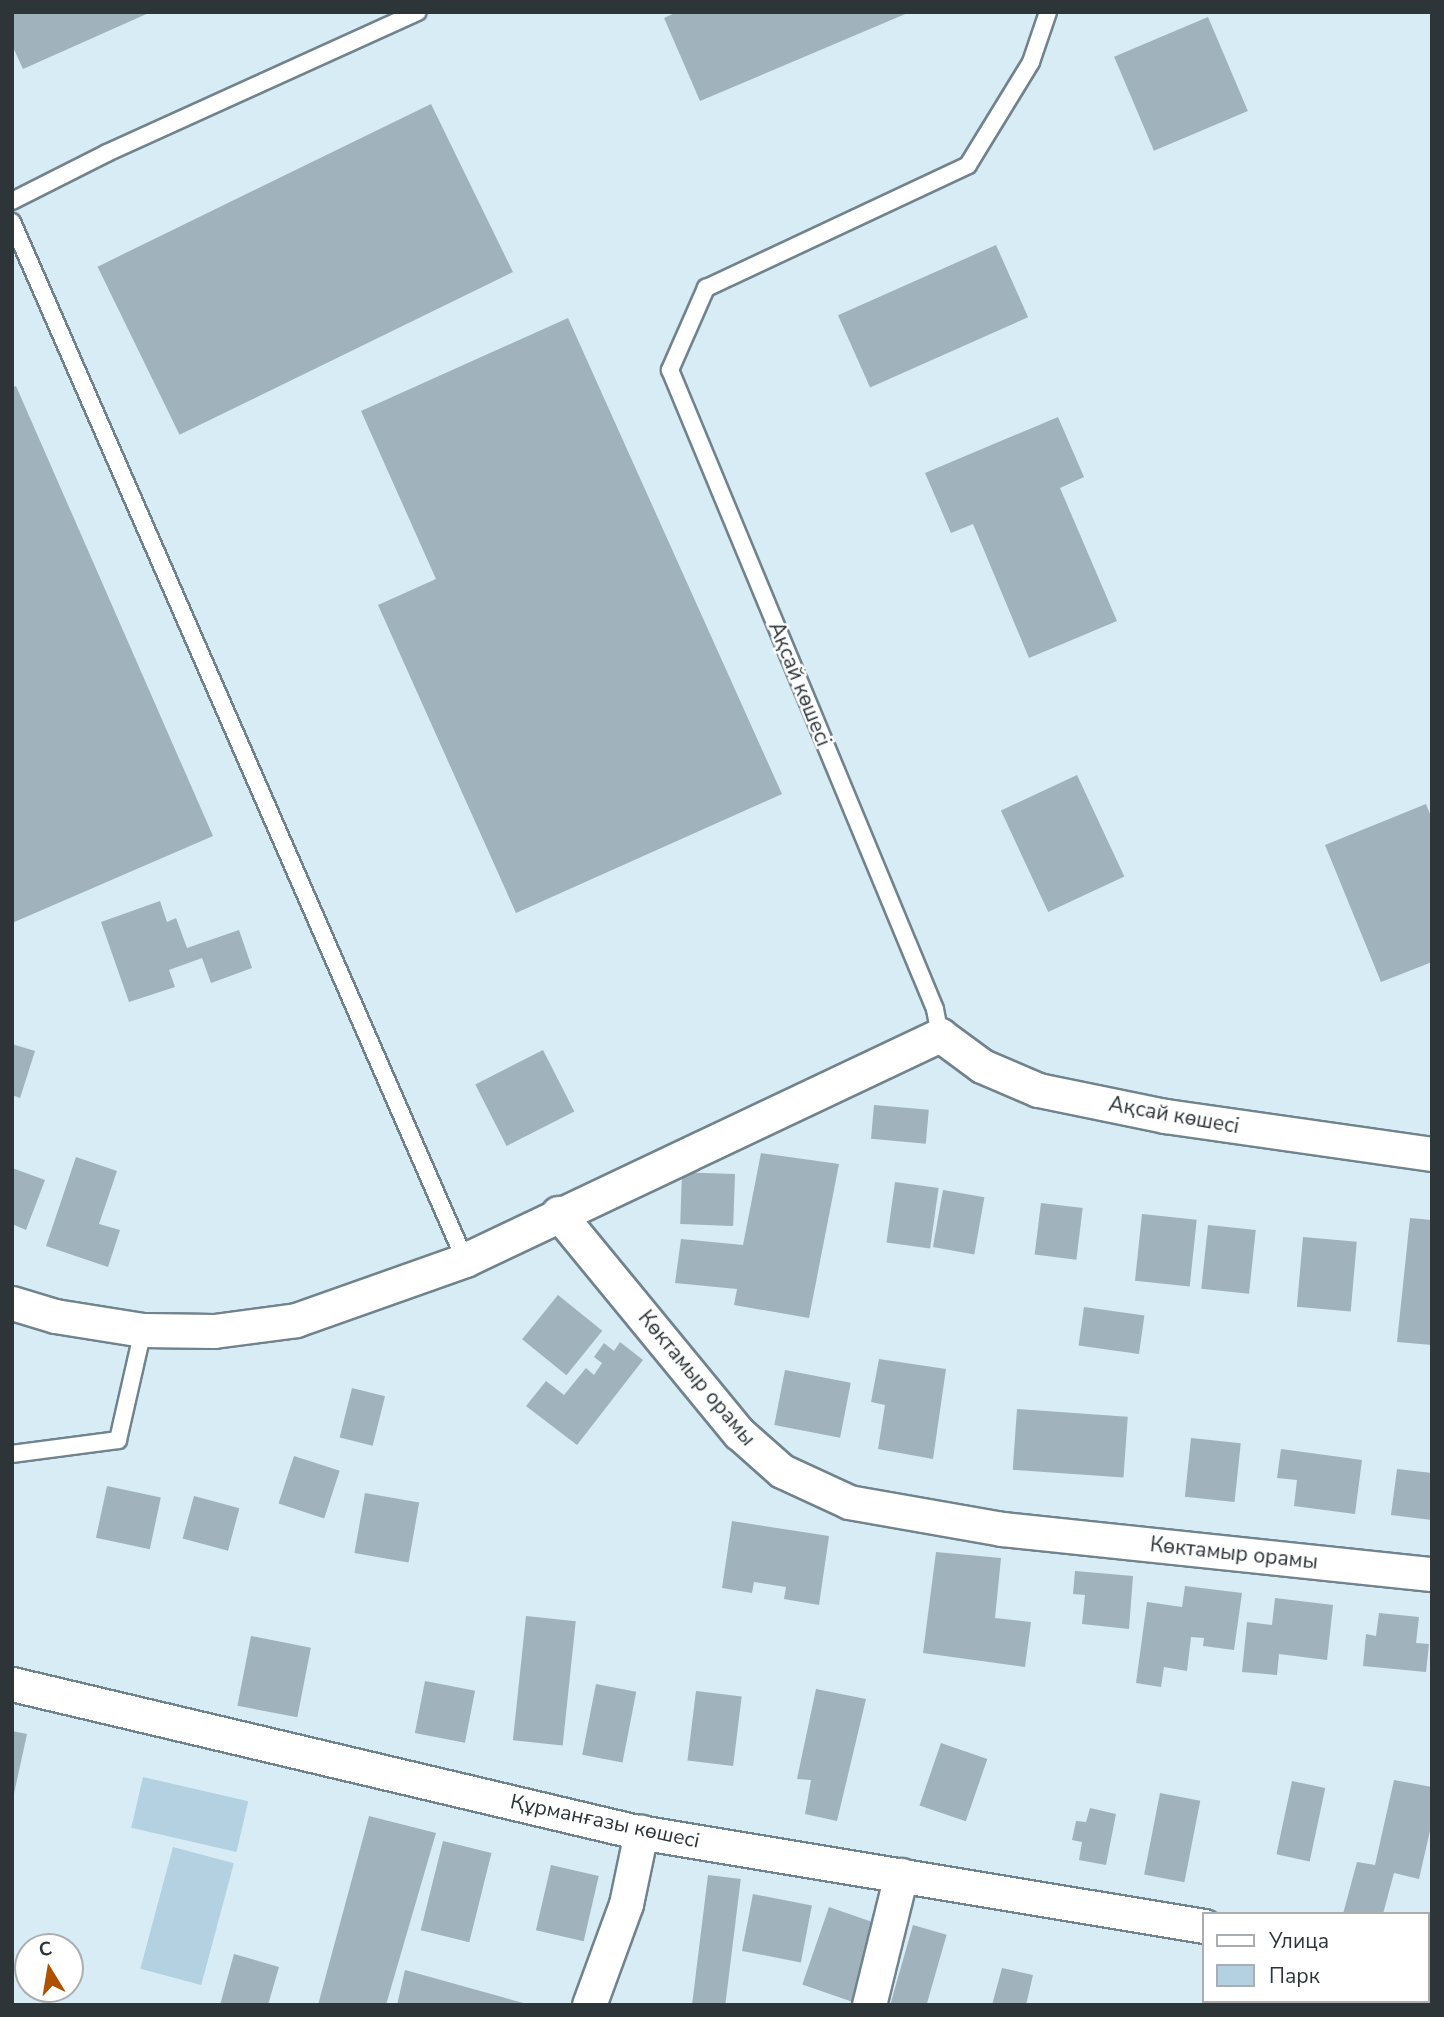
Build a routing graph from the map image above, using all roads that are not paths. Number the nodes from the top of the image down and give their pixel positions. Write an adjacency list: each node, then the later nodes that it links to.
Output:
1 (418, 12): 3 (lane)
2 (1048, 12): 5 (lane, Ақсай көшесі)
3 (12, 201)
4 (12, 222): 8 (lane)
5 (940, 1035): 6 (street, Ақсай көшесі); 7 (street)
6 (1432, 1154)
7 (558, 1213): 8 (street); 12 (street, Көктамыр орамы)
8 (465, 1260): 10 (street)
9 (12, 1303): 10 (street)
10 (143, 1330): 11 (lane)
11 (12, 1454)
12 (1432, 1574)
13 (12, 1684): 14 (street, Құрманғазы көшесі)
14 (641, 1832): 15 (street, Құрманғазы көшесі); 17 (street)
15 (901, 1875): 16 (street, Құрманғазы көшесі); 18 (street)
16 (1202, 1926)
17 (589, 2005)
18 (869, 2005)

